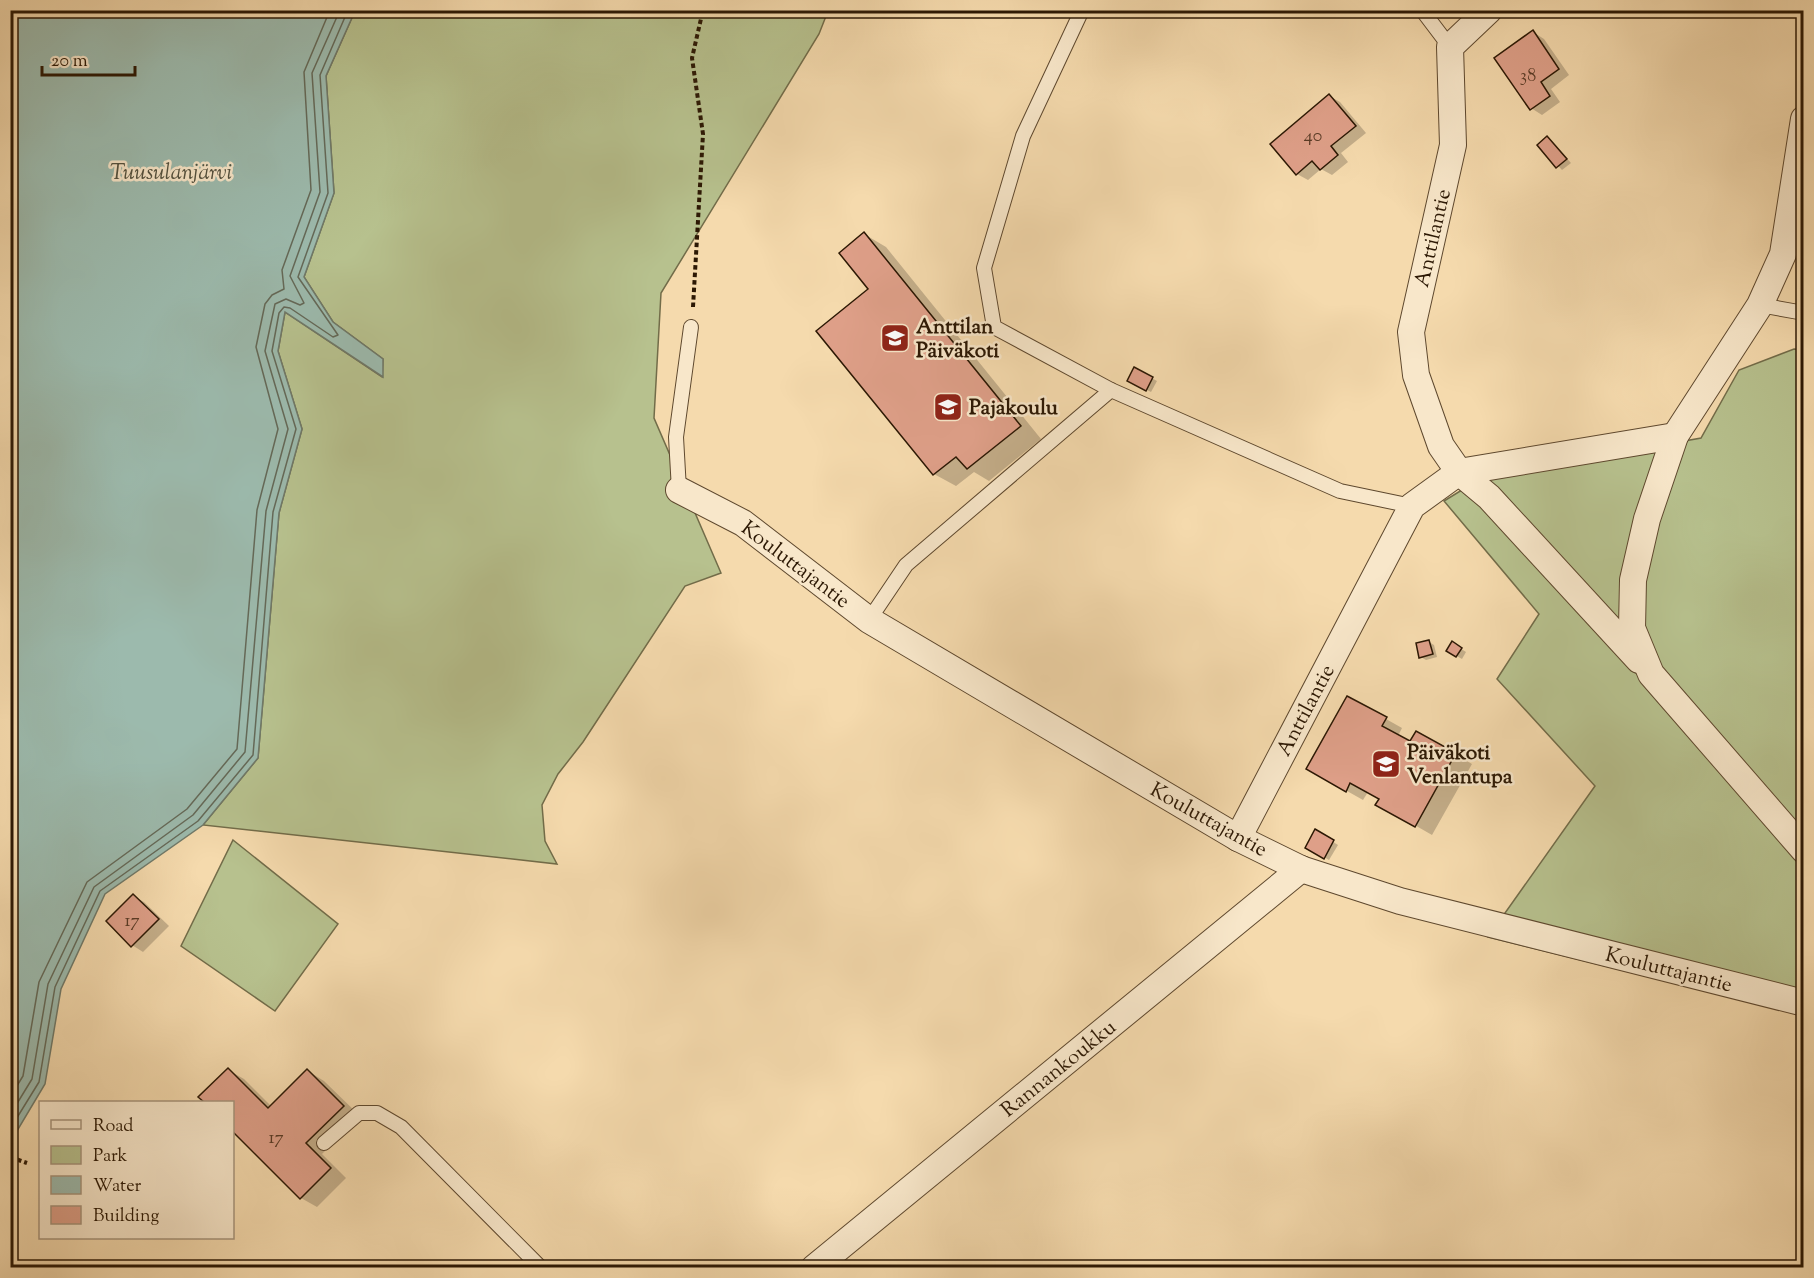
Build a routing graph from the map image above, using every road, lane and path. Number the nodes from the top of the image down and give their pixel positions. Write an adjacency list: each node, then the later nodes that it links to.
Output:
1 (703, 10): 9 (path)
2 (1082, 10): 10 (lane)
3 (1422, 10): 5 (lane)
4 (1489, 10): 5 (street)
5 (1450, 47): 12 (street, Anttilantie)
6 (1803, 119): 7 (street, Anttilantie)
7 (1760, 306): 8 (lane); 11 (street, Anttilantie)
8 (1803, 313)
9 (691, 327): 13 (lane)
10 (1111, 390): 14 (lane); 15 (lane)
11 (1675, 436): 12 (street, Anttilantie); 16 (street, Anttilantie)
12 (1460, 472): 14 (street, Anttilantie); 16 (street, Anttilantie)
13 (678, 490): 15 (street, Kouluttajantie)
14 (1412, 506): 17 (street, Anttilantie)
15 (869, 620): 17 (street, Kouluttajantie)
16 (1651, 674): 18 (street, Anttilantie)
17 (1238, 838): 19 (street, Kouluttajantie)
18 (1803, 850)
19 (1301, 869): 20 (street, Kouluttajantie); 25 (street, Rannankoukku)
20 (1803, 1003)
21 (324, 1143): 24 (lane)
22 (10, 1157): 23 (path)
23 (27, 1163)
24 (541, 1268)
25 (814, 1268)

